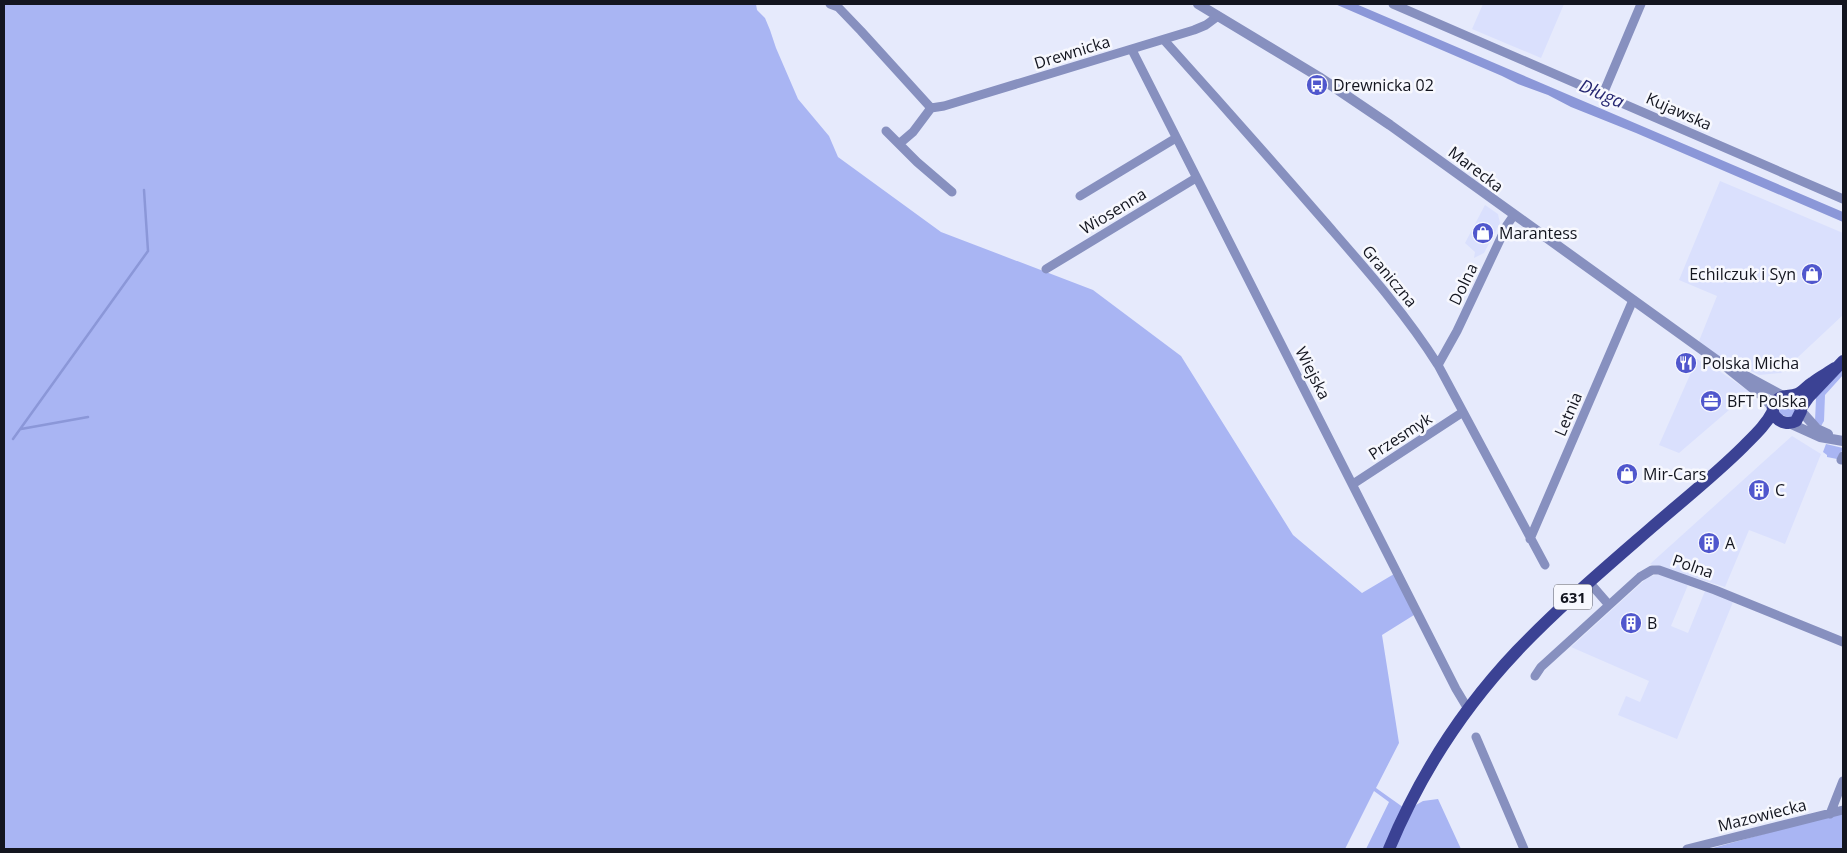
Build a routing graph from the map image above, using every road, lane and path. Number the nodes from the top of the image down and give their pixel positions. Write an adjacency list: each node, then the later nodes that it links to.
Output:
1 (830, 4): 9 (street)
2 (1198, 4): 5 (street, Marecka)
3 (1393, 4): 8 (street, Kujawska)
4 (1641, 4): 8 (street)
5 (1218, 16): 6 (street, Drewnicka); 17 (street, Marecka)
6 (1164, 40): 7 (street, Drewnicka); 21 (street, Graniczna)
7 (1132, 50): 9 (street, Drewnicka); 11 (street, Wiejska)
8 (1603, 94): 16 (street, Kujawska)
9 (931, 108): 12 (street)
10 (886, 131): 12 (street)
11 (1176, 138): 13 (street, Wiejska); 15 (street)
12 (899, 144): 14 (street)
13 (1196, 178): 18 (street, Wiosenna); 30 (street, Wiejska)
14 (952, 192)
15 (1080, 196)
16 (1843, 199)
17 (1514, 215): 19 (street, Marecka); 21 (street, Dolna)
18 (1046, 269)
19 (1634, 300): 22 (street, Marecka); 31 (street, Letnia)
20 (1839, 364): 23 (main road); 25 (main road)
21 (1438, 365): 26 (street, Graniczna)
22 (1729, 369): 23 (street, Marecka); 24 (street, Marecka)
23 (1786, 396): 24 (main road); 25 (main road)
24 (1773, 410): 27 (main road); 29 (main road, 631)
25 (1801, 410): 27 (main road); 28 (street)
26 (1464, 412): 30 (street, Przesmyk); 31 (street, Graniczna)
27 (1787, 423): 28 (street); 29 (main road, 631)
28 (1842, 440)
29 (1729, 460): 33 (main road, 631)
30 (1353, 484): 37 (street, Wiejska)
31 (1530, 539): 32 (street, Graniczna)
32 (1544, 565)
33 (1589, 582): 34 (street); 37 (main road, 631)
34 (1609, 605): 35 (street, Polna); 36 (street, Polna)
35 (1843, 642)
36 (1535, 676)
37 (1468, 709): 42 (main road, 631)
38 (1476, 737): 43 (street)
39 (1843, 781): 41 (street)
40 (1843, 810): 41 (street, Mazowiecka)
41 (1830, 814): 44 (street, Mazowiecka)
42 (1389, 849)
43 (1524, 849)
44 (1687, 849)

